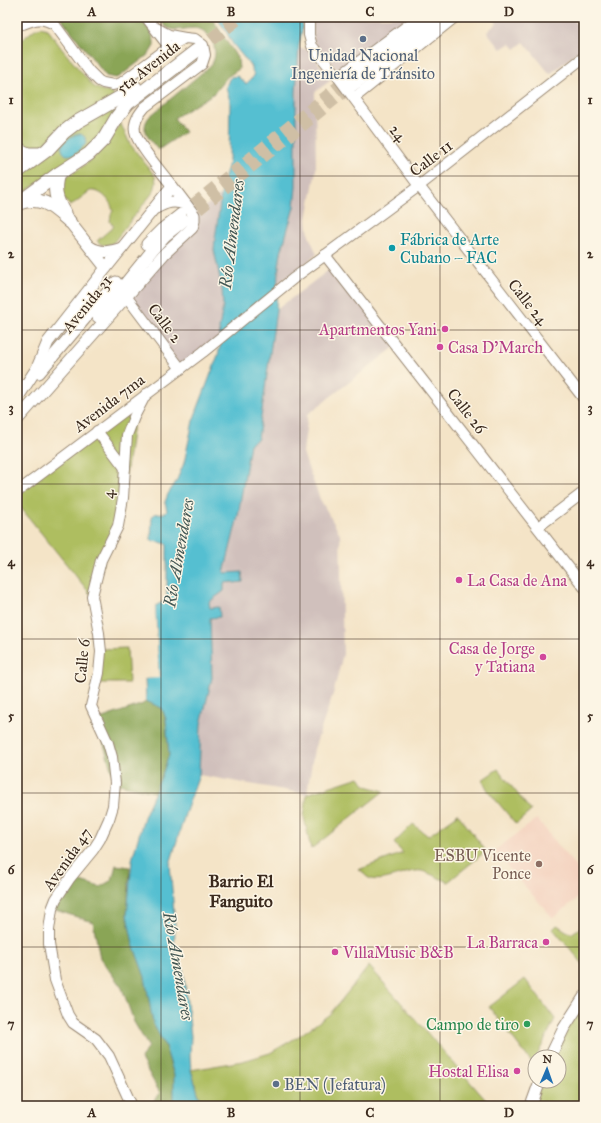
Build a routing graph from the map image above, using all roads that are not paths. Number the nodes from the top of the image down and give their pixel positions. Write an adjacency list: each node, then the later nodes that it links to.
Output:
1 (33, 17): 10 (street)
2 (146, 17): 9 (street)
3 (309, 17): 14 (street)
4 (419, 17): 14 (street)
5 (430, 17): 14 (main road)
6 (444, 17): 14 (main road)
7 (455, 17): 15 (street)
8 (52, 21): 10 (street); 12 (street)
9 (152, 26): 11 (street); 12 (street)
10 (20, 27)
11 (191, 45): 12 (street); 17 (highway, 5ta Avenida); 19 (highway, 5ta Avenida); 20 (street)
12 (169, 47)
13 (584, 57): 22 (street, Calle 11)
14 (346, 81): 15 (street)
15 (354, 98): 22 (street, 24)
16 (17, 149): 17 (highway)
17 (41, 154): 18 (highway, 5ta Avenida)
18 (17, 172)
19 (58, 174): 24 (highway, 5ta Avenida); 26 (highway)
20 (164, 176): 21 (street); 23 (street)
21 (172, 186): 23 (main road); 25 (main road)
22 (419, 186): 29 (street, Calle 11); 38 (street, Calle 24)
23 (158, 203): 25 (main road); 28 (main road)
24 (17, 204): 26 (highway)
25 (184, 213): 31 (main road); 37 (main road, Avenida 31); 39 (main road, Avenida 31)
26 (69, 221): 27 (main road)
27 (90, 247): 28 (main road); 30 (main road)
28 (122, 248): 30 (main road)
29 (321, 258): 32 (street, Calle 11); 45 (street, Calle 26)
30 (106, 268): 37 (main road)
31 (126, 296): 33 (street, Calle 2); 40 (main road)
32 (219, 338): 34 (street, Avenida 7ma)
33 (165, 348): 34 (street, Calle 2); 35 (street)
34 (180, 369): 35 (street, Avenida 7ma)
35 (164, 381): 36 (street, Avenida 7ma)
36 (146, 394): 41 (street, Avenida 7ma); 42 (street, 4)
37 (18, 396)
38 (584, 399)
39 (17, 412)
40 (17, 420)
41 (97, 431): 42 (street); 43 (street, Avenida 7ma)
42 (124, 468): 47 (street, 4)
43 (17, 492)
44 (584, 492): 45 (street)
45 (538, 526): 46 (street, Calle 26)
46 (584, 587)
47 (92, 596): 48 (street, Calle 6)
48 (91, 706): 52 (street, Avenida 47)
49 (584, 997): 50 (main road)
50 (554, 1049)
51 (537, 1089): 53 (main road)
52 (132, 1106)
53 (531, 1106)

